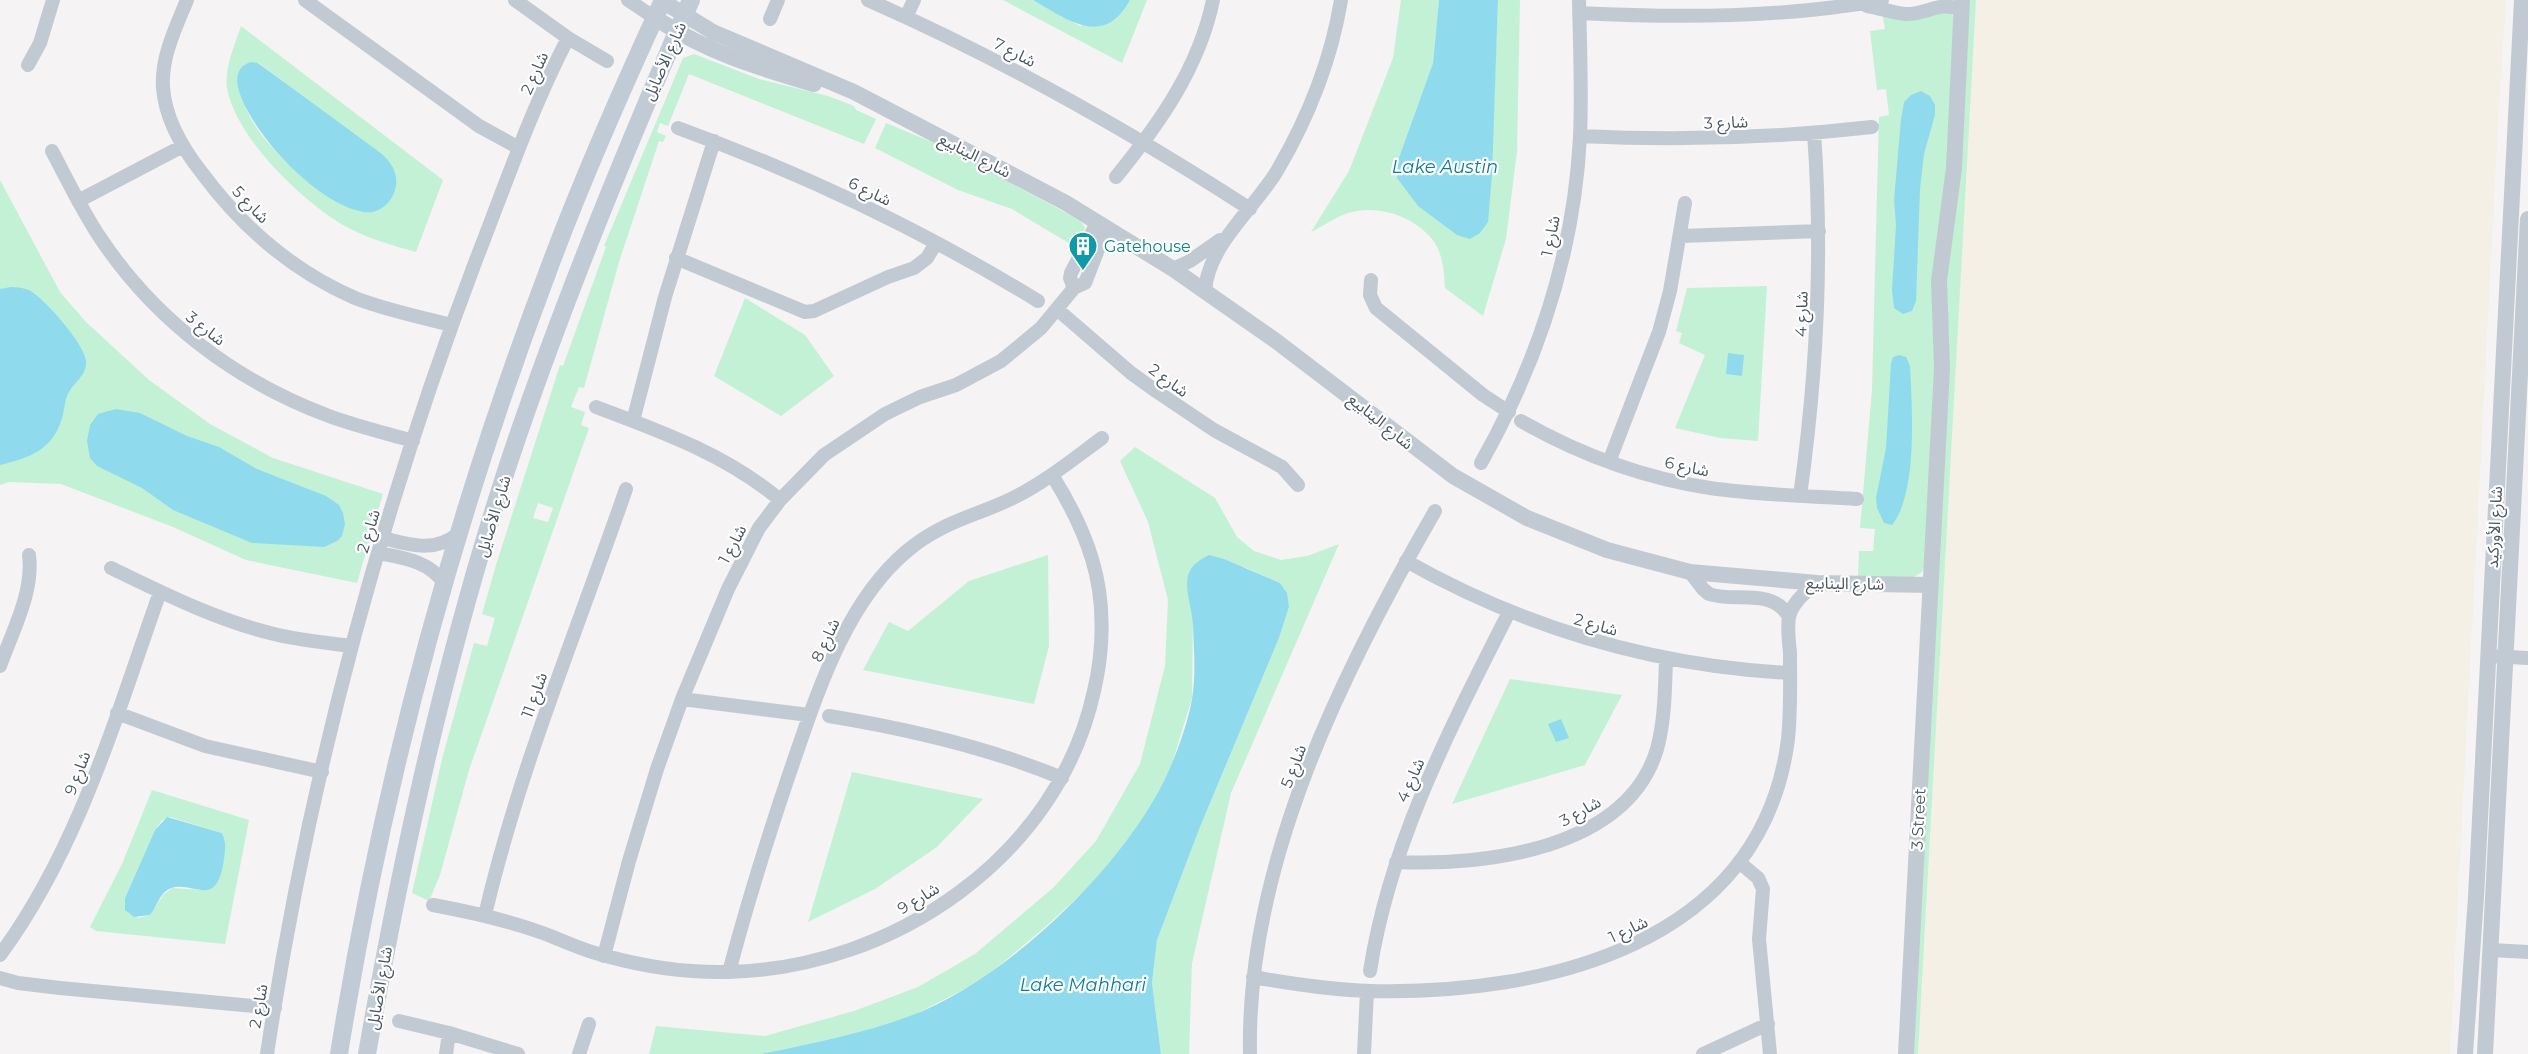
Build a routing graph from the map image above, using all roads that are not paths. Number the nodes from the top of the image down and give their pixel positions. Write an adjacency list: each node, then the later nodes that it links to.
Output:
1 (53, 0): 26 (street)
2 (187, 0): 34 (street, شارع 5)
3 (305, 0): 35 (street)
4 (515, 0): 24 (street)
5 (628, 0): 14 (street, شارع الينابيع)
6 (778, 0): 22 (street)
7 (868, 0): 21 (street, شارع 7)
8 (914, 0): 21 (street)
9 (1213, 0): 33 (street)
10 (1341, 0): 40 (street)
11 (1882, 0): 15 (street)
12 (2522, 0): 46 (street, شارع الأوركيد)
13 (1826, 4): 15 (street); 18 (street)
14 (660, 5): 20 (street, شارع الينابيع); 23 (street, شارع الينابيع); 71 (main road, شارع الأصايل)
15 (1862, 5): 19 (street)
16 (1923, 5): 17 (street); 19 (street)
17 (1962, 5): 82 (street, 3 Street)
18 (1579, 6): 31 (street, شارع 1)
19 (1894, 6)
20 (688, 8): 23 (main road, شارع الأصايل); 27 (street, شارع الينابيع)
21 (906, 16): 33 (street, شارع 7)
22 (770, 19)
23 (677, 32): 27 (street, شارع الينابيع); 120 (main road, شارع الأصايل)
24 (568, 38): 25 (street); 35 (street, شارع 2)
25 (607, 61)
26 (28, 65)
27 (883, 108): 42 (street, شارع الينابيع)
28 (1872, 127): 30 (street, شارع 3)
29 (678, 128): 32 (street, شارع 6)
30 (1814, 134): 31 (street, شارع 3); 44 (street, شارع 4)
31 (1580, 136): 57 (street, شارع 1)
32 (714, 141): 47 (street, شارع 6); 48 (street)
33 (1144, 141): 37 (street); 40 (street)
34 (183, 146): 38 (street); 55 (street, شارع 5)
35 (519, 148): 55 (street, شارع 2)
36 (52, 151): 38 (street, شارع 3)
37 (1116, 177)
38 (78, 201): 61 (street, شارع 3)
39 (1686, 203): 45 (street)
40 (1250, 209): 43 (street)
41 (2528, 219): 51 (street, شارع الأوركيد)
42 (1102, 226): 49 (street, شارع الينابيع); 54 (street, شارع 1)
43 (1235, 228): 49 (street); 52 (street)
44 (1819, 231): 45 (street); 67 (street, شارع 4)
45 (1680, 236): 62 (street)
46 (2510, 236): 51 (street); 87 (street, شارع الأوركيد)
47 (936, 243): 48 (street); 53 (street, شارع 6)
48 (676, 258): 58 (street)
49 (1173, 269): 52 (street, شارع الينابيع)
50 (1371, 280): 57 (street)
51 (2526, 283): 88 (street, شارع الأوركيد)
52 (1205, 291): 79 (street, شارع الينابيع)
53 (1038, 301)
54 (1058, 310): 65 (street, شارع 2); 69 (street, شارع 1)
55 (452, 324): 61 (street, شارع 2)
56 (596, 407): 58 (street)
57 (1509, 412): 63 (street, شارع 1)
58 (633, 421): 69 (street)
59 (1521, 421): 62 (street, شارع 6)
60 (1102, 438): 64 (street, شارع 8)
61 (413, 441): 72 (street, شارع 2)
62 (1609, 462): 67 (street, شارع 6)
63 (1481, 463)
64 (1052, 475): 95 (street, شارع 8); 98 (street, شارع 9)
65 (1298, 485)
66 (626, 489): 103 (street, شارع 11)
67 (1800, 496): 68 (street, شارع 6)
68 (1857, 499)
69 (780, 500): 93 (street, شارع 1)
70 (1435, 511): 76 (street, شارع 5)
71 (458, 534): 73 (street); 81 (main road, شارع الأصايل)
72 (384, 535): 73 (street); 74 (street, شارع 2)
73 (427, 546): 77 (street)
74 (379, 553): 77 (street); 86 (street, شارع 2)
75 (29, 555): 91 (street)
76 (1406, 561): 84 (street, شارع 2); 110 (street, شارع 5)
77 (422, 564): 81 (street)
78 (111, 568): 83 (street)
79 (1690, 572): 80 (street, شارع الينابيع); 85 (street)
80 (1817, 583): 82 (street, شارع الينابيع); 85 (street)
81 (445, 584): 119 (main road, شارع الأصايل)
82 (1931, 585): 128 (street, 3 Street)
83 (160, 592): 86 (street); 94 (street, شارع 9)
84 (1509, 612): 89 (street, شارع 2); 99 (street, شارع 4)
85 (1789, 617): 92 (street, شارع 1)
86 (352, 646): 97 (street, شارع 2)
87 (2488, 656): 88 (street); 101 (street, شارع الأوركيد)
88 (2505, 657): 90 (street); 104 (street, شارع الأوركيد)
89 (1666, 658): 92 (street, شارع 2); 99 (street, شارع 3)
90 (2528, 658)
91 (0, 666)
92 (1790, 674): 100 (street, شارع 1)
93 (682, 699): 95 (street); 107 (street, شارع 1)
94 (117, 713): 97 (street); 106 (street, شارع 9)
95 (810, 715): 109 (street, شارع 8)
96 (829, 716): 98 (street)
97 (322, 771): 113 (street, شارع 2)
98 (1062, 778): 109 (street, شارع 9)
99 (1396, 862): 108 (street, شارع 4)
100 (1739, 862): 112 (street, شارع 1); 116 (street)
101 (2476, 897): 104 (street); 129 (street, شارع الأوركيد)
102 (433, 905): 103 (street, شارع 9)
103 (485, 915): 107 (street, شارع 9)
104 (2491, 950): 105 (street); 130 (street, شارع الأوركيد)
105 (2528, 952)
106 (0, 955)
107 (604, 956): 109 (street, شارع 9)
108 (1370, 971)
109 (729, 972)
110 (1253, 977): 112 (street, شارع 1); 124 (street, شارع 5)
111 (0, 978): 113 (street)
112 (1367, 991): 125 (street)
113 (275, 1008): 118 (street, شارع 2)
114 (399, 1021): 117 (street)
115 (589, 1024): 123 (street)
116 (1768, 1024): 126 (street); 127 (street)
117 (449, 1033): 121 (street); 122 (street)
118 (267, 1054)
119 (339, 1054)
120 (367, 1054)
121 (446, 1054)
122 (518, 1054)
123 (579, 1054)
124 (1250, 1054)
125 (1364, 1054)
126 (1702, 1054)
127 (1770, 1054)
128 (1906, 1054)
129 (2465, 1054)
130 (2485, 1054)

